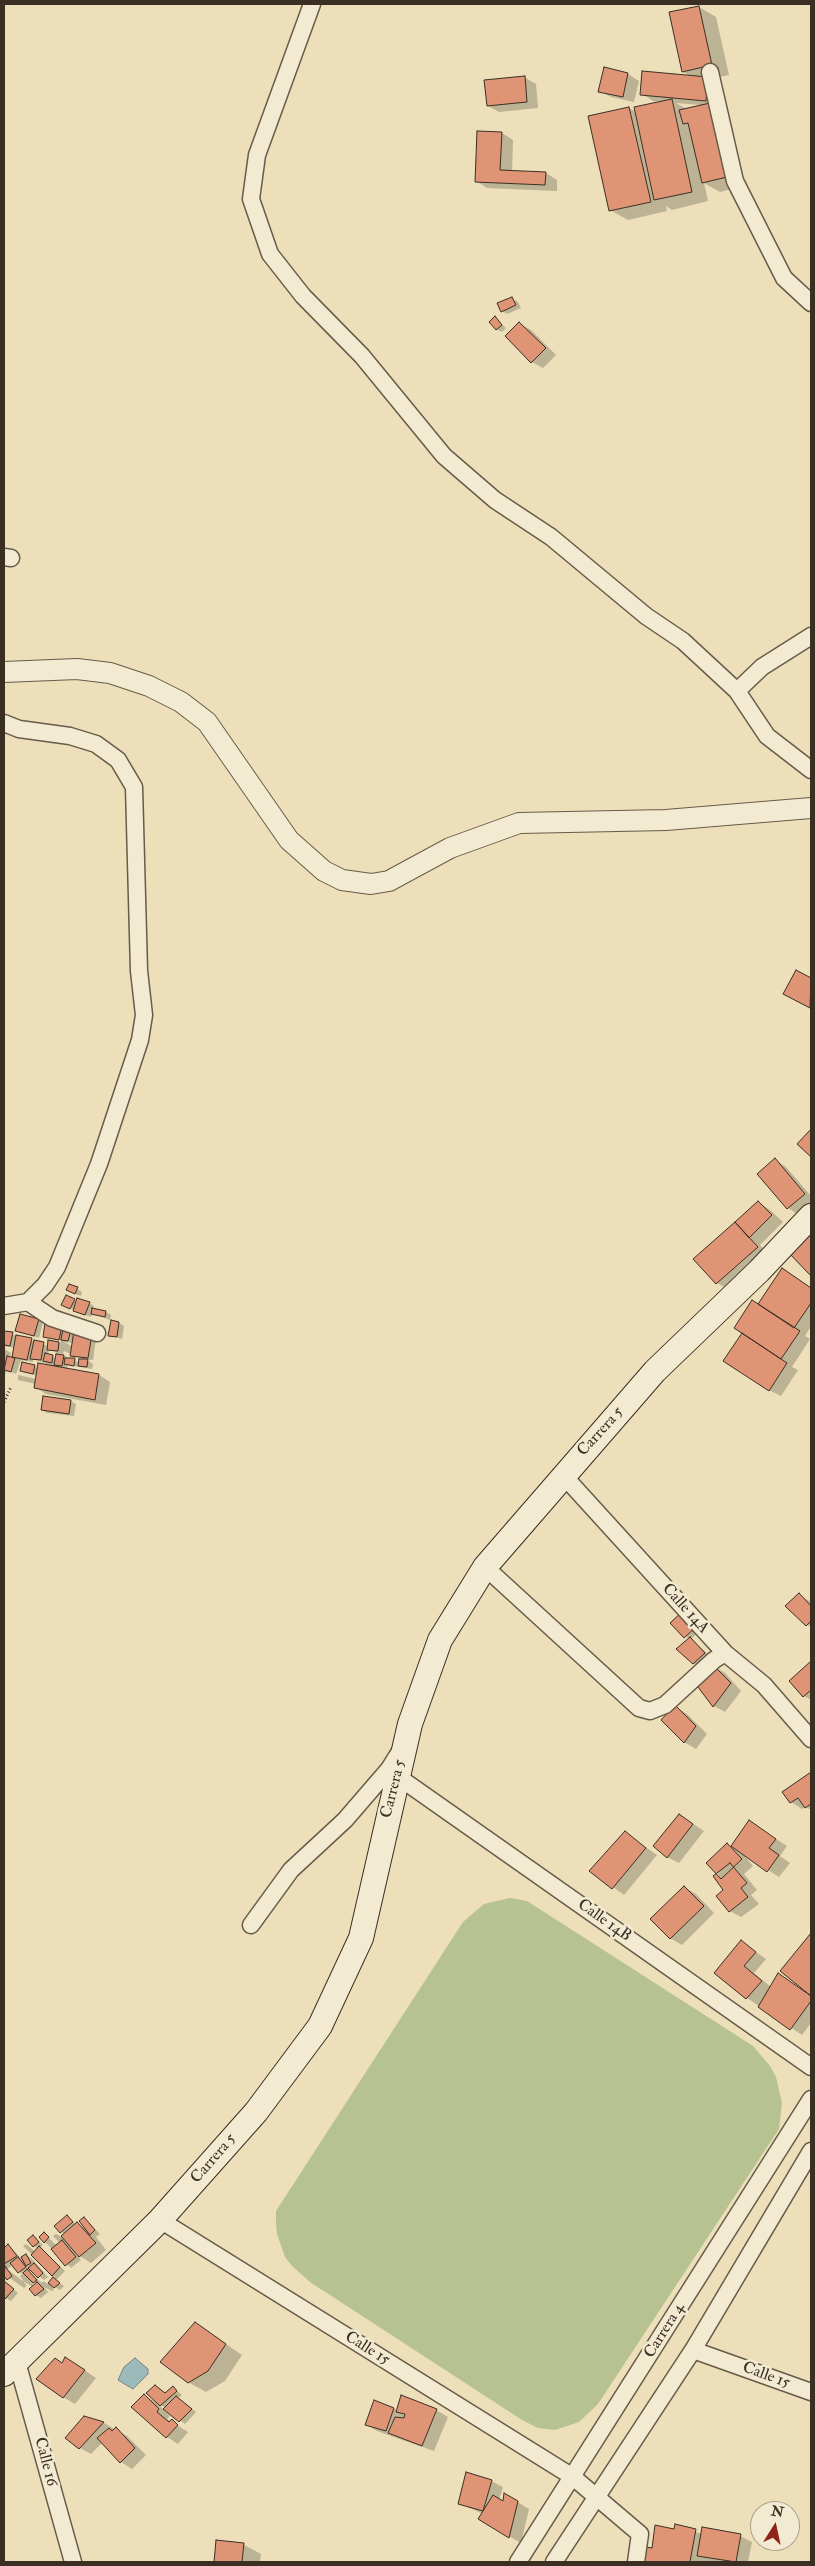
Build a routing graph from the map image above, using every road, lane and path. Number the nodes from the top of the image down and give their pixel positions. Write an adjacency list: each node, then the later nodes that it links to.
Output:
1 (312, 4): 6 (street)
2 (710, 72): 3 (street)
3 (811, 303)
4 (811, 636): 6 (street)
5 (4, 672): 9 (street)
6 (738, 691): 8 (street)
7 (4, 723): 11 (street)
8 (811, 770)
9 (811, 808)
10 (811, 1216): 16 (main road, Carrera 5)
11 (28, 1302): 12 (street); 13 (street)
12 (4, 1306)
13 (97, 1333)
14 (10, 1387): 15 (path)
15 (4, 1402)
16 (563, 1475): 17 (main road, Carrera 5); 18 (street, Calle 14A)
17 (485, 1567): 18 (street); 20 (main road, Carrera 5)
18 (725, 1653): 19 (street, Calle 14A)
19 (811, 1739)
20 (405, 1744): 21 (main road, Carrera 5); 22 (street)
21 (397, 1776): 23 (street, Calle 14B); 26 (main road, Carrera 5)
22 (251, 1925)
23 (811, 2067)
24 (811, 2099): 30 (street, Carrera 4)
25 (811, 2152): 27 (street, Carrera 4)
26 (160, 2220): 28 (main road, Carrera 5); 30 (street, Calle 15)
27 (694, 2350): 29 (street, Calle 15); 31 (street, Carrera 4)
28 (10, 2368): 32 (street, Calle 16)
29 (811, 2392)
30 (573, 2477): 31 (street, Calle 15); 33 (street, Carrera 4)
31 (597, 2497): 34 (street, Carrera 4); 35 (street, Calle 15)
32 (72, 2562)
33 (518, 2562)
34 (554, 2562)
35 (636, 2562)

